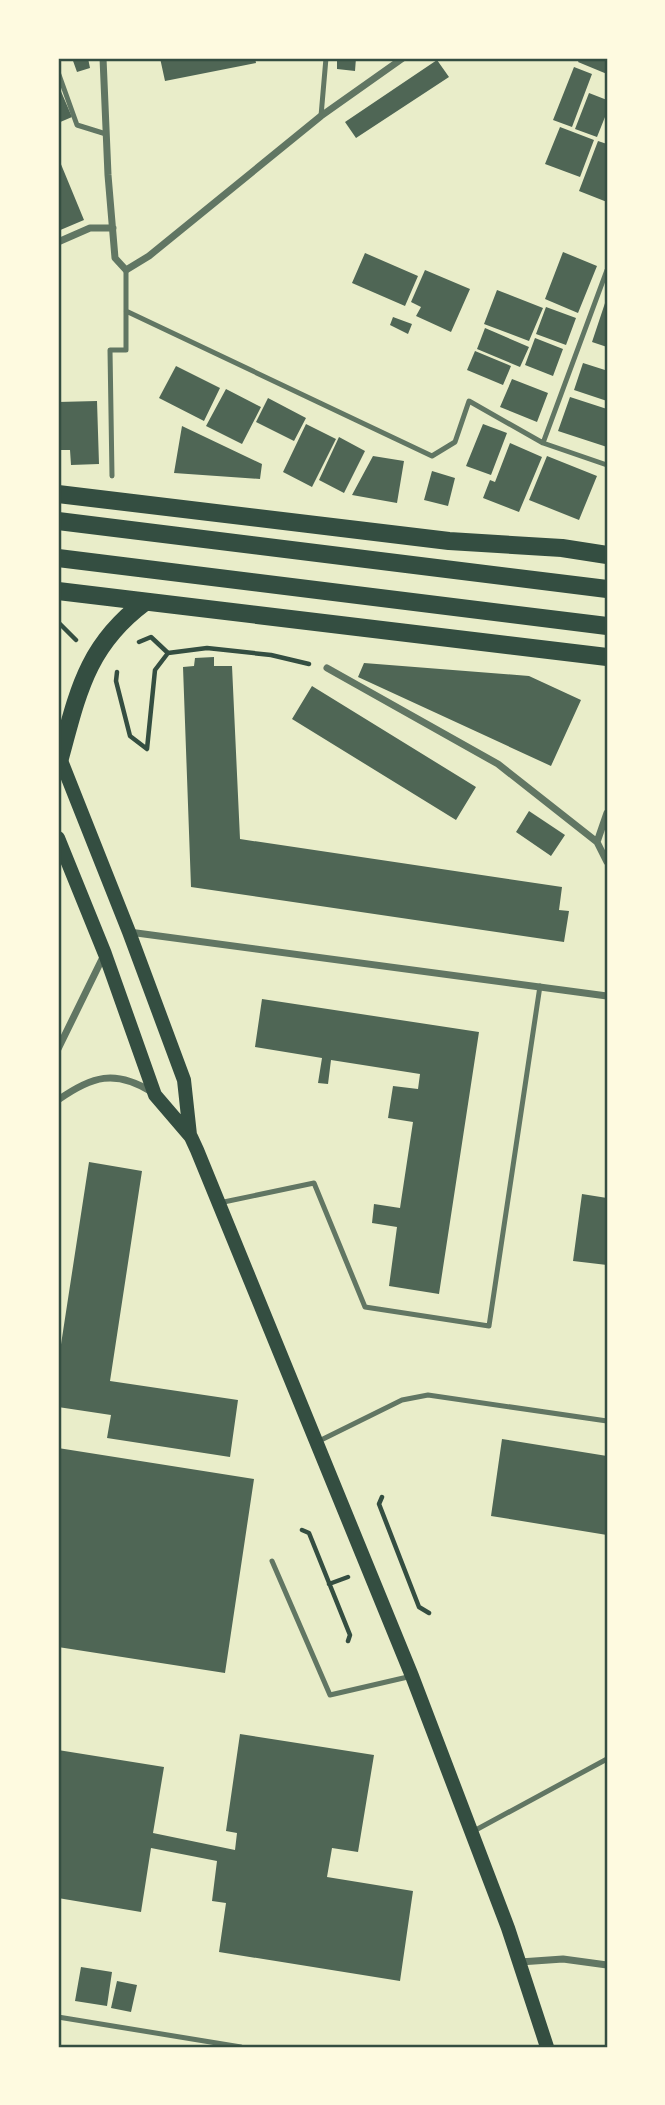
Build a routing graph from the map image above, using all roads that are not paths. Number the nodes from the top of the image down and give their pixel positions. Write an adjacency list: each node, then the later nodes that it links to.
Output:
1 (103, 58): 6 (street)
2 (327, 58): 5 (lane)
3 (403, 58): 5 (street)
4 (58, 72): 6 (lane)
5 (321, 116): 9 (street)
6 (106, 134): 7 (street)
7 (113, 228): 8 (street); 9 (street)
8 (58, 242)
9 (126, 270): 11 (lane)
10 (607, 270): 12 (lane)
11 (126, 311): 12 (lane); 14 (lane)
12 (543, 443): 13 (lane)
13 (607, 465)
14 (112, 476)
15 (58, 494): 17 (main road)
16 (58, 521): 19 (main road)
17 (607, 555)
18 (58, 558): 22 (main road)
19 (607, 589)
20 (58, 592): 21 (main road)
21 (145, 602): 23 (main road); 25 (main road)
22 (607, 626)
23 (607, 657)
24 (327, 668): 28 (street)
25 (59, 756): 30 (main road)
26 (607, 813): 28 (street)
27 (58, 838): 31 (main road)
28 (597, 842): 29 (street)
29 (607, 862)
30 (129, 932): 32 (street); 37 (main road)
31 (104, 954): 34 (street); 35 (main road)
32 (540, 986): 33 (street); 38 (lane)
33 (607, 996)
34 (58, 1049)
35 (155, 1095): 36 (street); 37 (main road)
36 (58, 1100)
37 (191, 1137): 38 (main road)
38 (219, 1203): 40 (main road)
39 (607, 1421): 40 (lane)
40 (316, 1443): 42 (main road)
41 (272, 1561): 42 (lane)
42 (412, 1676): 44 (main road)
43 (607, 1759): 44 (lane)
44 (472, 1832): 45 (main road)
45 (520, 1962): 46 (street); 49 (main road)
46 (607, 1965)
47 (58, 2017): 48 (lane)
48 (241, 2047)
49 (547, 2047)

